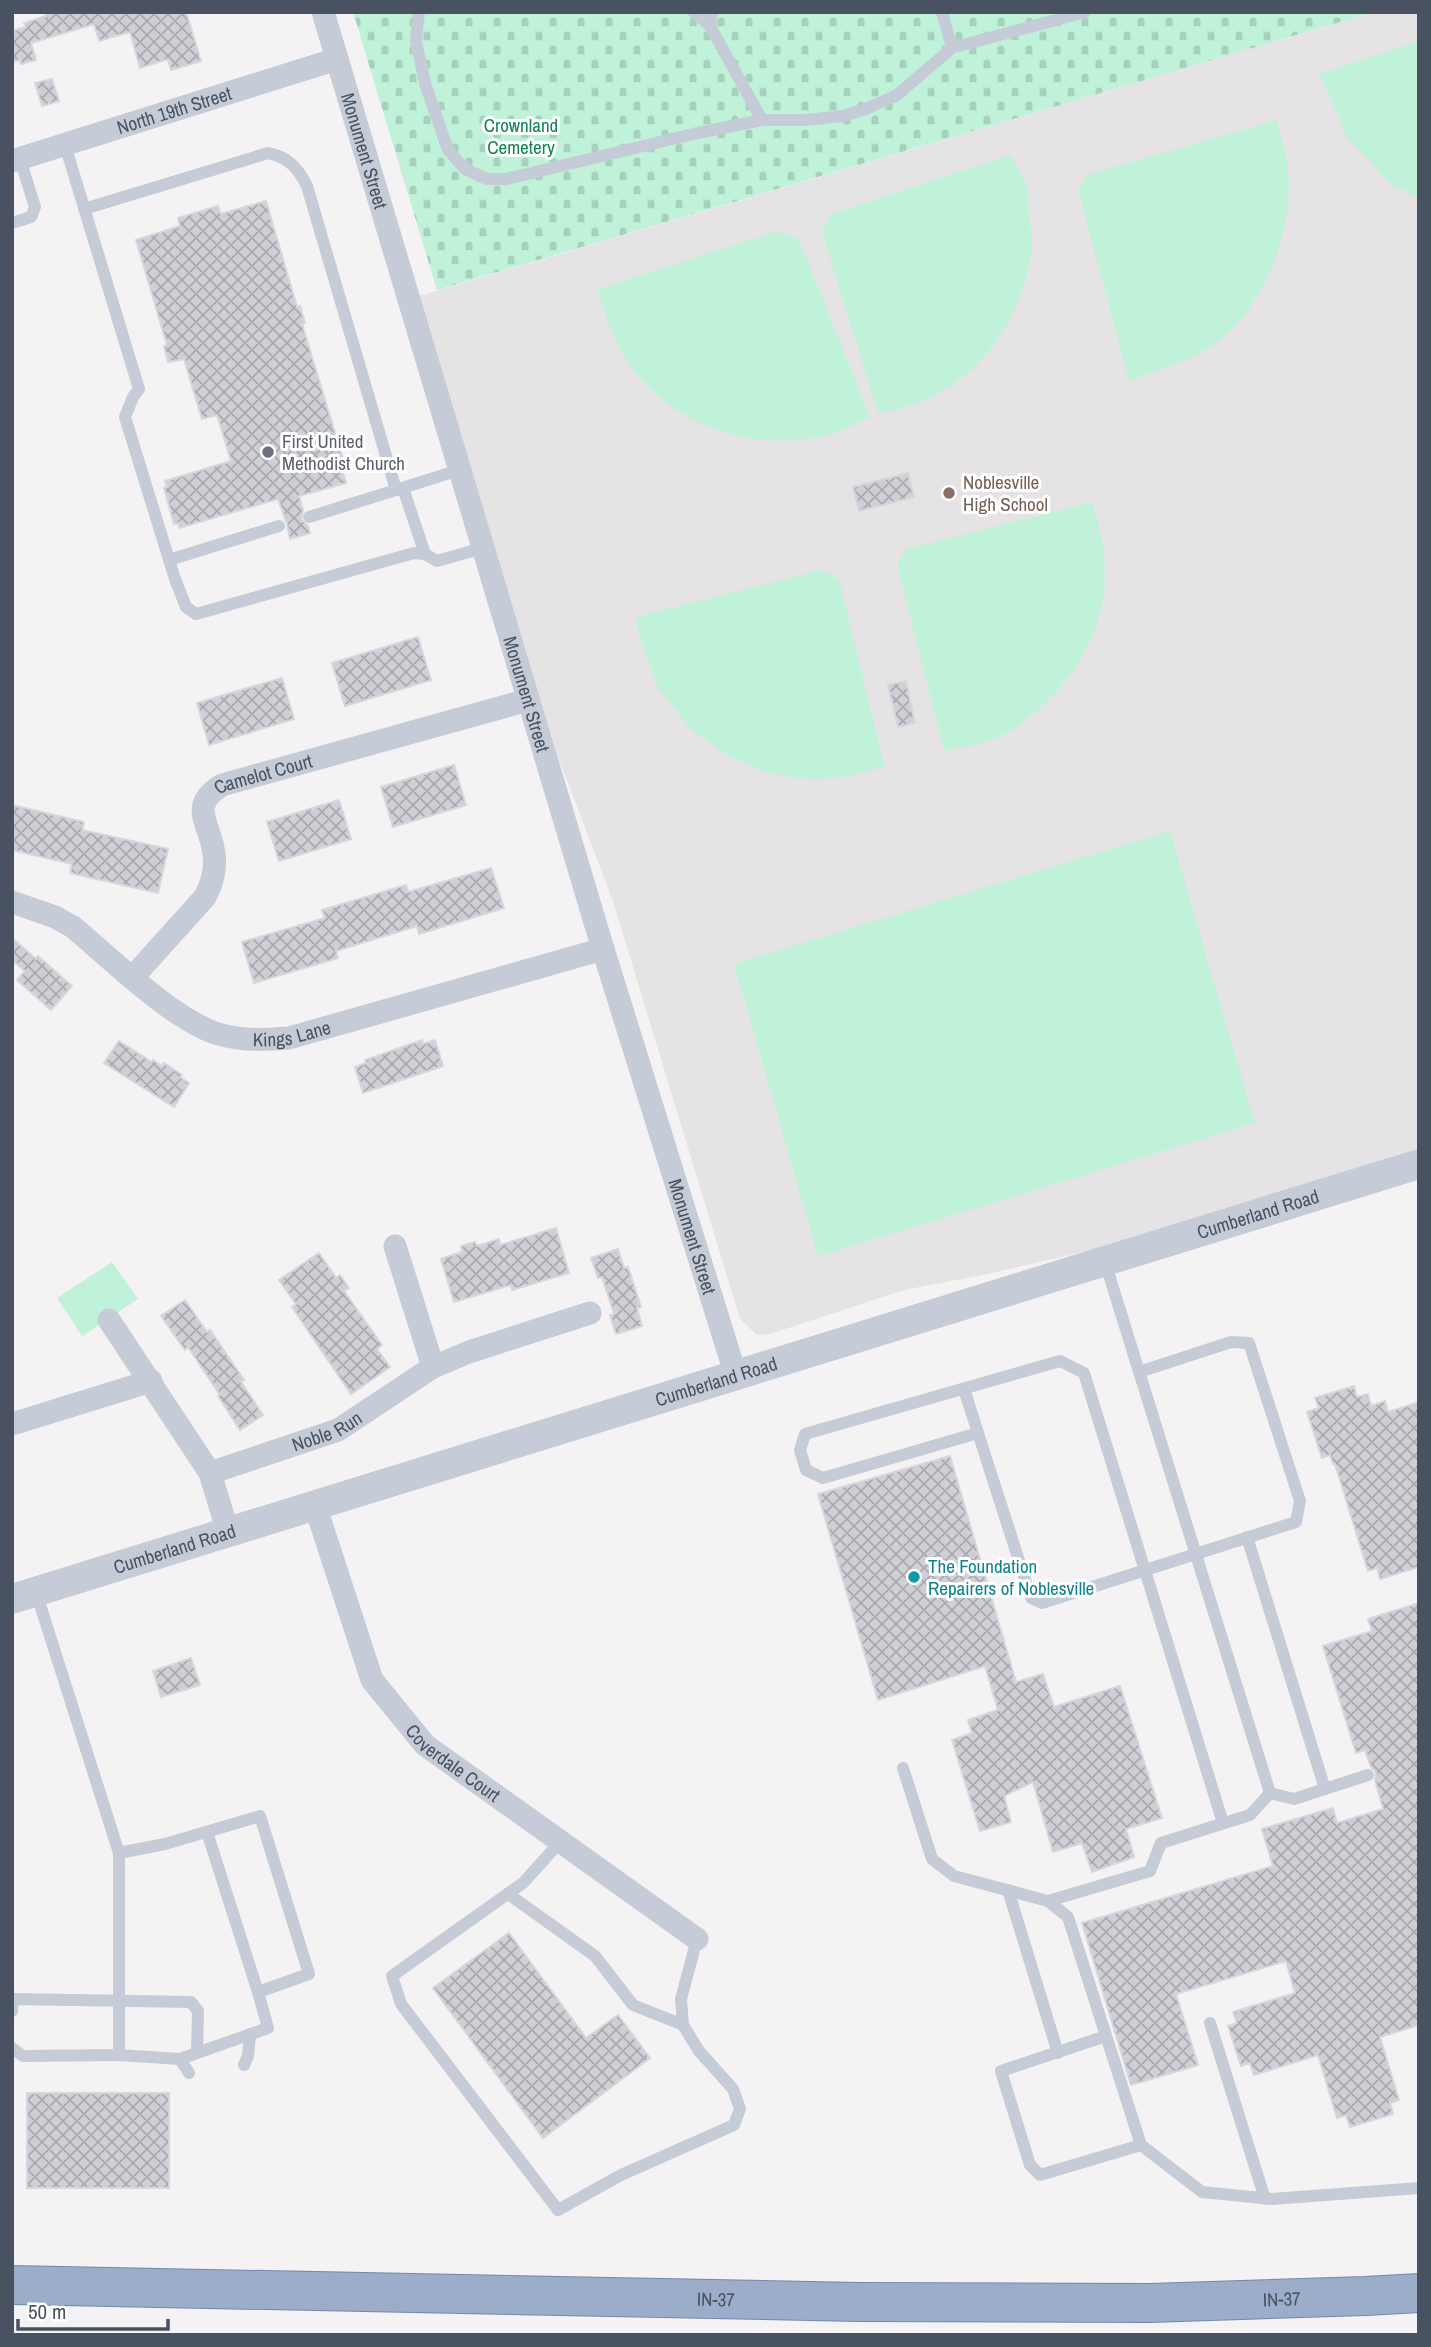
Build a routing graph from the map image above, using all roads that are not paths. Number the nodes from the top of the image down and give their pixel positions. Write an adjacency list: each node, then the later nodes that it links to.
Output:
1 (323, 12): 9 (street, Monument Street)
2 (419, 12): 10 (lane)
3 (694, 12): 7 (lane)
4 (712, 12): 7 (lane)
5 (942, 12): 8 (lane)
6 (1085, 12): 8 (lane)
7 (710, 26): 10 (lane)
8 (952, 48): 10 (lane)
9 (337, 59): 11 (street, North 19th Street); 15 (street, Monument Street)
10 (762, 120)
11 (65, 145): 12 (street, North 19th Street); 13 (lane)
12 (16, 160): 14 (lane)
13 (84, 209): 16 (lane); 21 (lane)
14 (12, 223)
15 (459, 470): 16 (lane); 19 (street, Monument Street)
16 (399, 489): 17 (lane); 20 (lane)
17 (309, 517)
18 (279, 526): 21 (lane)
19 (483, 548): 20 (lane); 22 (street, Monument Street)
20 (425, 554): 21 (lane)
21 (169, 560)
22 (528, 700): 24 (street, Monument Street); 25 (street, Camelot Court)
23 (12, 902): 25 (street, Kings Lane)
24 (603, 949): 25 (street, Kings Lane); 33 (street, Monument Street)
25 (133, 977)
26 (1419, 1164): 28 (street, Cumberland Road)
27 (395, 1246): 31 (street)
28 (1105, 1262): 32 (lane); 33 (street, Cumberland Road)
29 (590, 1313): 31 (street, Noble Run)
30 (109, 1320): 34 (street)
31 (433, 1367): 38 (street, Noble Run)
32 (1139, 1373): 41 (lane); 42 (lane)
33 (736, 1376): 39 (street, Cumberland Road)
34 (151, 1381): 36 (street); 38 (street)
35 (964, 1389): 37 (lane); 37 (lane); 43 (lane)
36 (12, 1424)
37 (978, 1433): 43 (lane)
38 (210, 1473): 40 (street)
39 (315, 1505): 40 (street, Cumberland Road); 51 (street, Coverdale Court)
40 (228, 1532): 44 (street, Cumberland Road)
41 (1247, 1537): 42 (lane); 47 (lane)
42 (1196, 1554): 43 (lane); 48 (lane)
43 (1144, 1571): 49 (lane)
44 (24, 1595): 52 (lane)
45 (903, 1768): 53 (lane)
46 (1368, 1775): 47 (lane)
47 (1325, 1789): 48 (lane)
48 (1270, 1793): 49 (lane)
49 (1223, 1823): 55 (lane)
50 (206, 1832): 52 (lane); 57 (lane); 57 (lane)
51 (560, 1842): 54 (lane); 56 (street, Coverdale Court)
52 (119, 1853): 58 (lane)
53 (1008, 1890): 55 (lane); 66 (lane)
54 (508, 1894): 61 (lane); 61 (lane)
55 (1048, 1901): 63 (lane)
56 (697, 1939): 61 (lane)
57 (258, 1992): 62 (lane)
58 (118, 2000): 59 (lane); 65 (lane); 67 (lane)
59 (12, 2011)
60 (1210, 2023): 73 (lane)
61 (683, 2025)
62 (250, 2034): 65 (lane); 69 (lane)
63 (1106, 2036): 66 (lane); 71 (lane)
64 (12, 2048): 67 (lane)
65 (197, 2053): 68 (lane)
66 (1058, 2053): 71 (lane)
67 (119, 2055): 68 (lane)
68 (180, 2059): 70 (lane)
69 (244, 2065)
70 (189, 2073)
71 (1141, 2145): 73 (lane)
72 (1419, 2188): 73 (lane)
73 (1265, 2199)
74 (12, 2286): 75 (highway, IN-37)
75 (1419, 2292)

